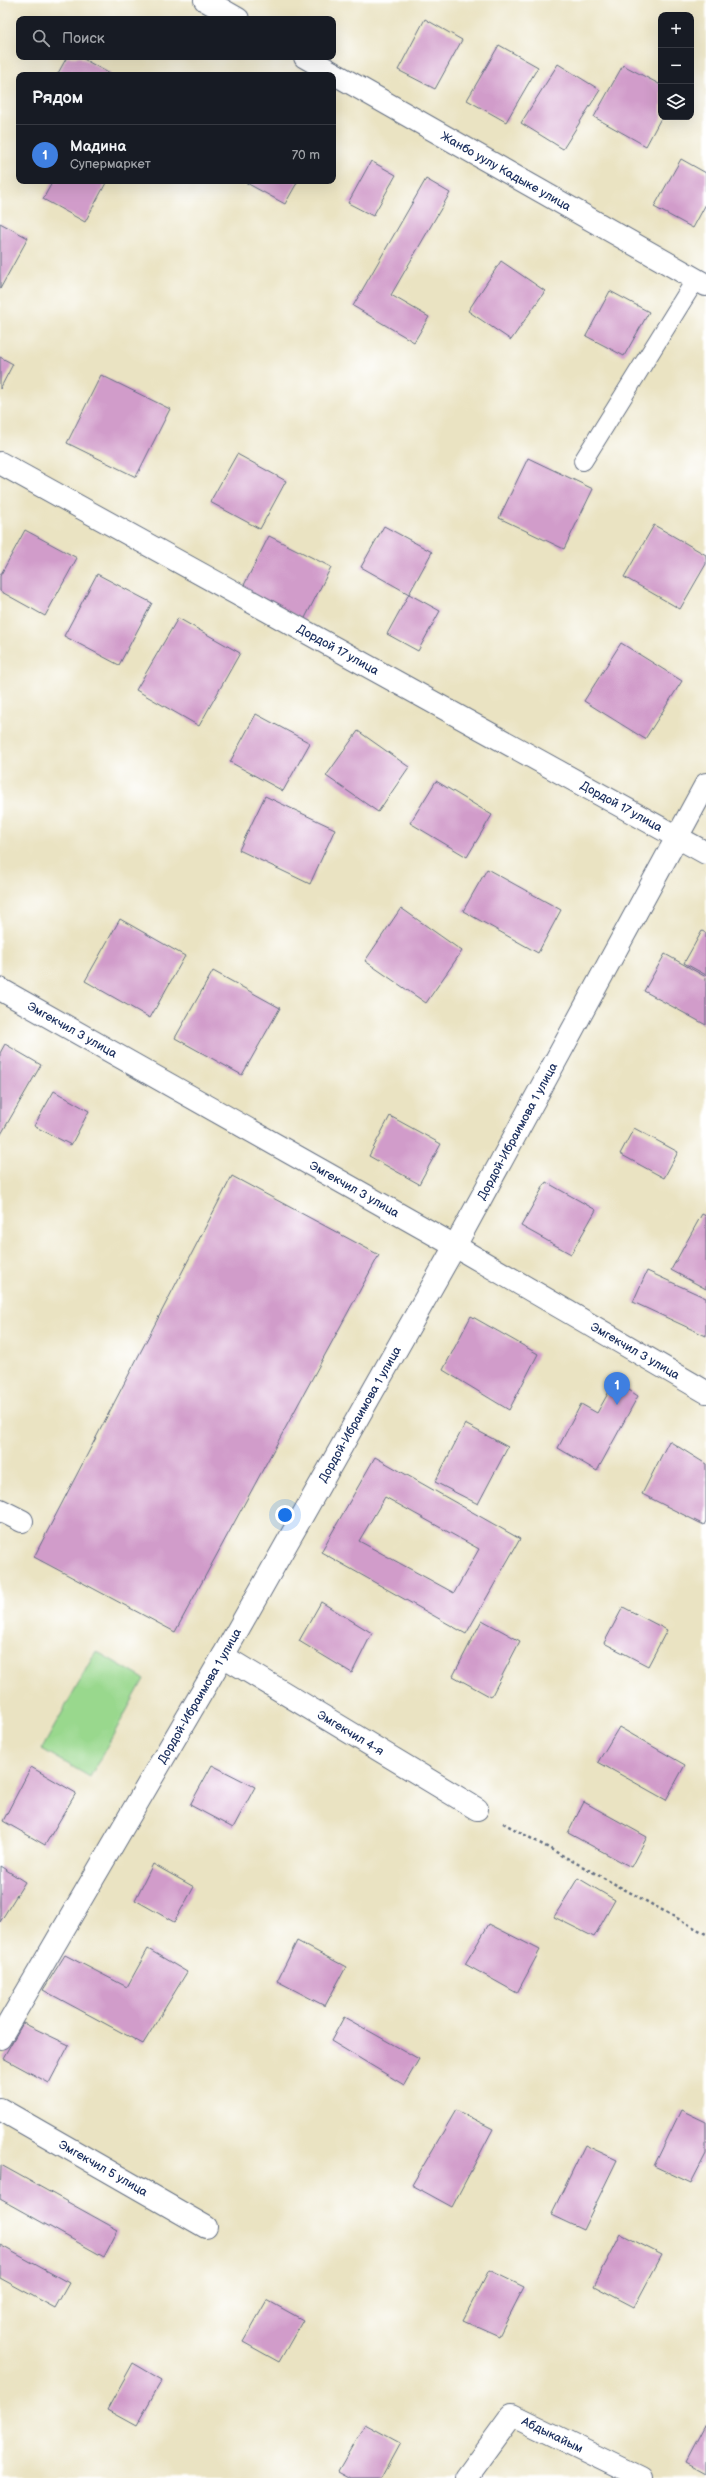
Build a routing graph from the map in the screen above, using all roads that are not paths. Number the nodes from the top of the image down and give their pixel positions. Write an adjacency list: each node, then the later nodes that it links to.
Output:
1 (205, 0): 2 (street)
2 (233, 16)
3 (310, 60): 4 (street, Жанбо уулу Кадыке улица)
4 (331, 72)
5 (336, 75): 6 (street, Жанбо уулу Кадыке улица)
6 (701, 282): 7 (lane)
7 (583, 461)
8 (0, 463): 10 (street, Дордой 17 улица)
9 (706, 784): 10 (street, Дордой-Ибраимова 1 улица)
10 (677, 836): 11 (street, Дордой 17 улица); 13 (street, Дордой-Ибраимова 1 улица)
11 (706, 853)
12 (0, 989): 13 (street, Эмгекчил 3 улица)
13 (455, 1246): 14 (street, Эмгекчил 3 улица); 17 (street, Дордой-Ибраимова 1 улица)
14 (706, 1392)
15 (0, 1510): 16 (street)
16 (22, 1521)
17 (223, 1656): 18 (street, Эмгекчил 4-я); 19 (street, Дордой-Ибраимова 1 улица)
18 (478, 1809)
19 (0, 2038)
20 (0, 2109): 21 (street, Эмгекчил 5 улица)
21 (206, 2227)
22 (466, 2478): 23 (street, Абдыкайым)
23 (641, 2478)

